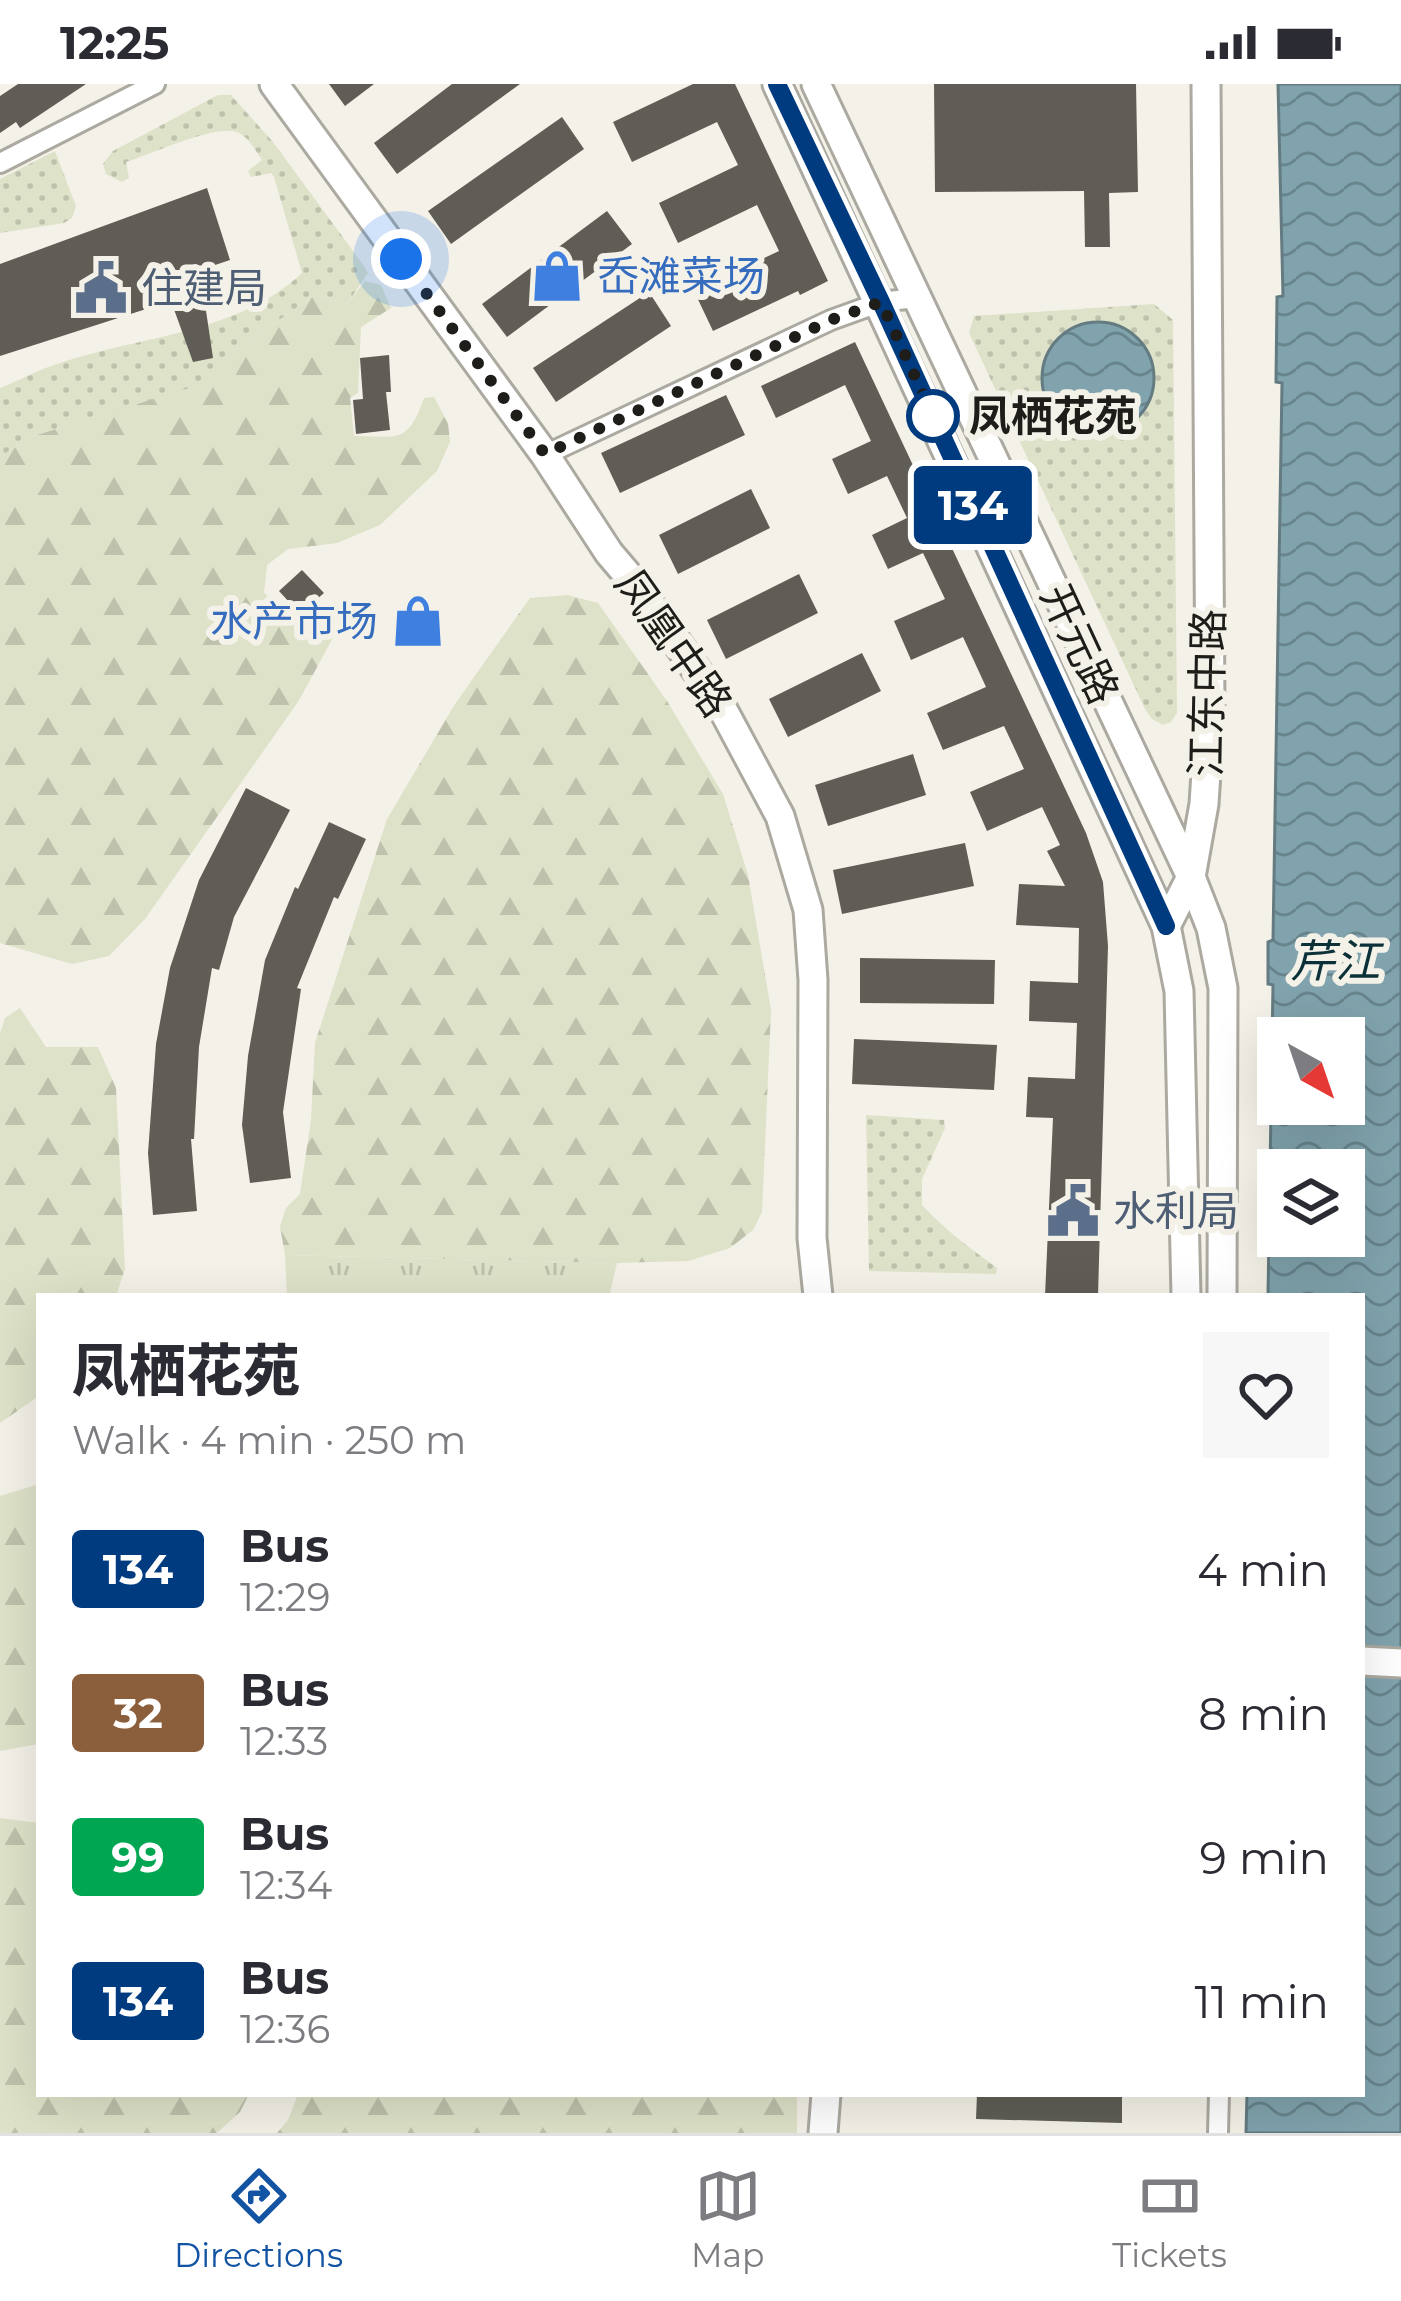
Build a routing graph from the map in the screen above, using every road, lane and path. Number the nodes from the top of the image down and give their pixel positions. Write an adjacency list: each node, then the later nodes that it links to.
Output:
1 (154, 84): 6 (street)
2 (274, 84): 9 (main road, 凤凰中路)
3 (777, 84): 8 (main road, 开元路)
4 (816, 84): 7 (main road, 开元路)
5 (1206, 84): 10 (main road, 江东中路)
6 (0, 163)
7 (914, 298): 8 (street); 10 (main road, 开元路)
8 (881, 302): 9 (street); 11 (main road, 开元路)
9 (545, 454): 12 (main road, 凤凰中路)
10 (1191, 877): 11 (main road); 14 (main road)
11 (1166, 926): 13 (main road)
12 (818, 1293)
13 (1186, 1293)
14 (1222, 1293)
15 (1365, 1661): 16 (main road)
16 (1401, 1663)
17 (826, 2097): 19 (main road)
18 (1219, 2097): 20 (street)
19 (823, 2133)
20 (1218, 2133)

